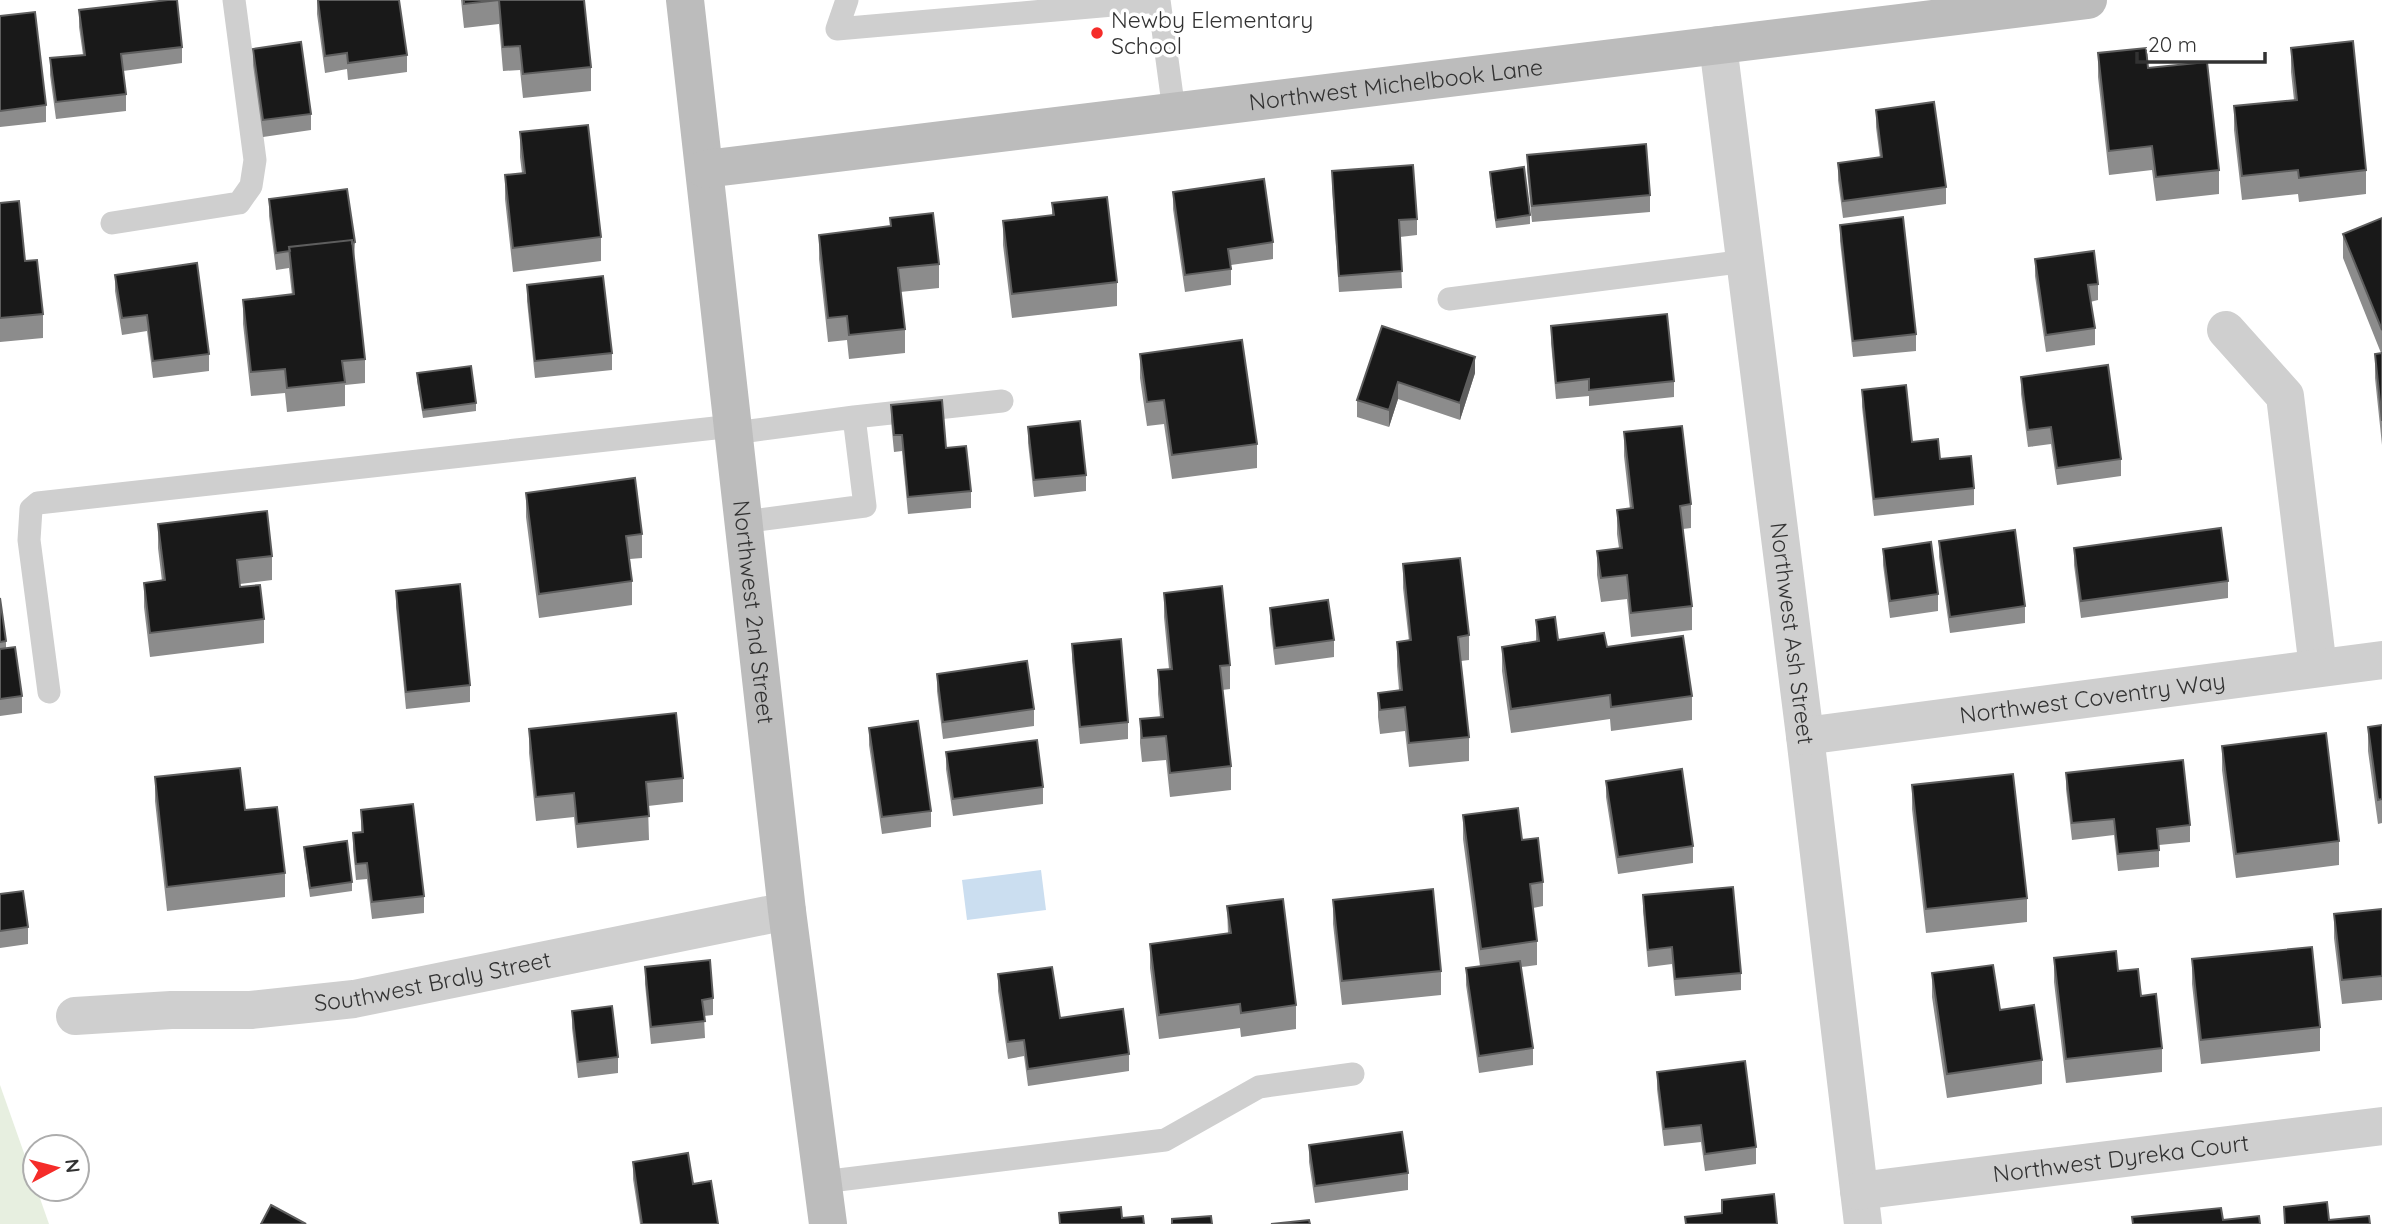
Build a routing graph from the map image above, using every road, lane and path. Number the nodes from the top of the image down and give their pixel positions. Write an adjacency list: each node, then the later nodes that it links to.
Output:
1 (234, 0): 10 (lane)
2 (685, 0): 9 (street, Northwest 2nd Street)
3 (847, 0): 4 (lane)
4 (1159, 0): 8 (lane)
5 (2088, 0): 6 (street, Northwest Michelbook Lane)
6 (1996, 6): 7 (street, Northwest Michelbook Lane)
7 (1718, 45): 8 (street, Northwest Michelbook Lane); 11 (street, Northwest Ash Street)
8 (1174, 111): 9 (street, Northwest Michelbook Lane)
9 (705, 169): 16 (street, Northwest 2nd Street)
10 (112, 223)
11 (1745, 261): 12 (lane); 21 (street, Northwest Ash Street)
12 (1449, 299)
13 (2226, 330): 19 (street)
14 (1002, 401): 15 (lane)
15 (854, 417): 16 (lane); 17 (lane)
16 (734, 429): 17 (street, Northwest 2nd Street); 20 (lane)
17 (743, 522): 22 (street, Northwest 2nd Street)
18 (2382, 660): 19 (street, Northwest Coventry Way)
19 (2318, 668): 21 (street, Northwest Coventry Way)
20 (49, 692)
21 (1805, 736): 27 (street, Northwest Ash Street)
22 (787, 911): 23 (street, Southwest Braly Street); 26 (street, Northwest 2nd Street)
23 (75, 1016)
24 (1353, 1074): 26 (lane)
25 (2382, 1126): 27 (street, Northwest Dyreka Court)
26 (822, 1182): 28 (street, Northwest 2nd Street)
27 (1861, 1208)
28 (828, 1224)

